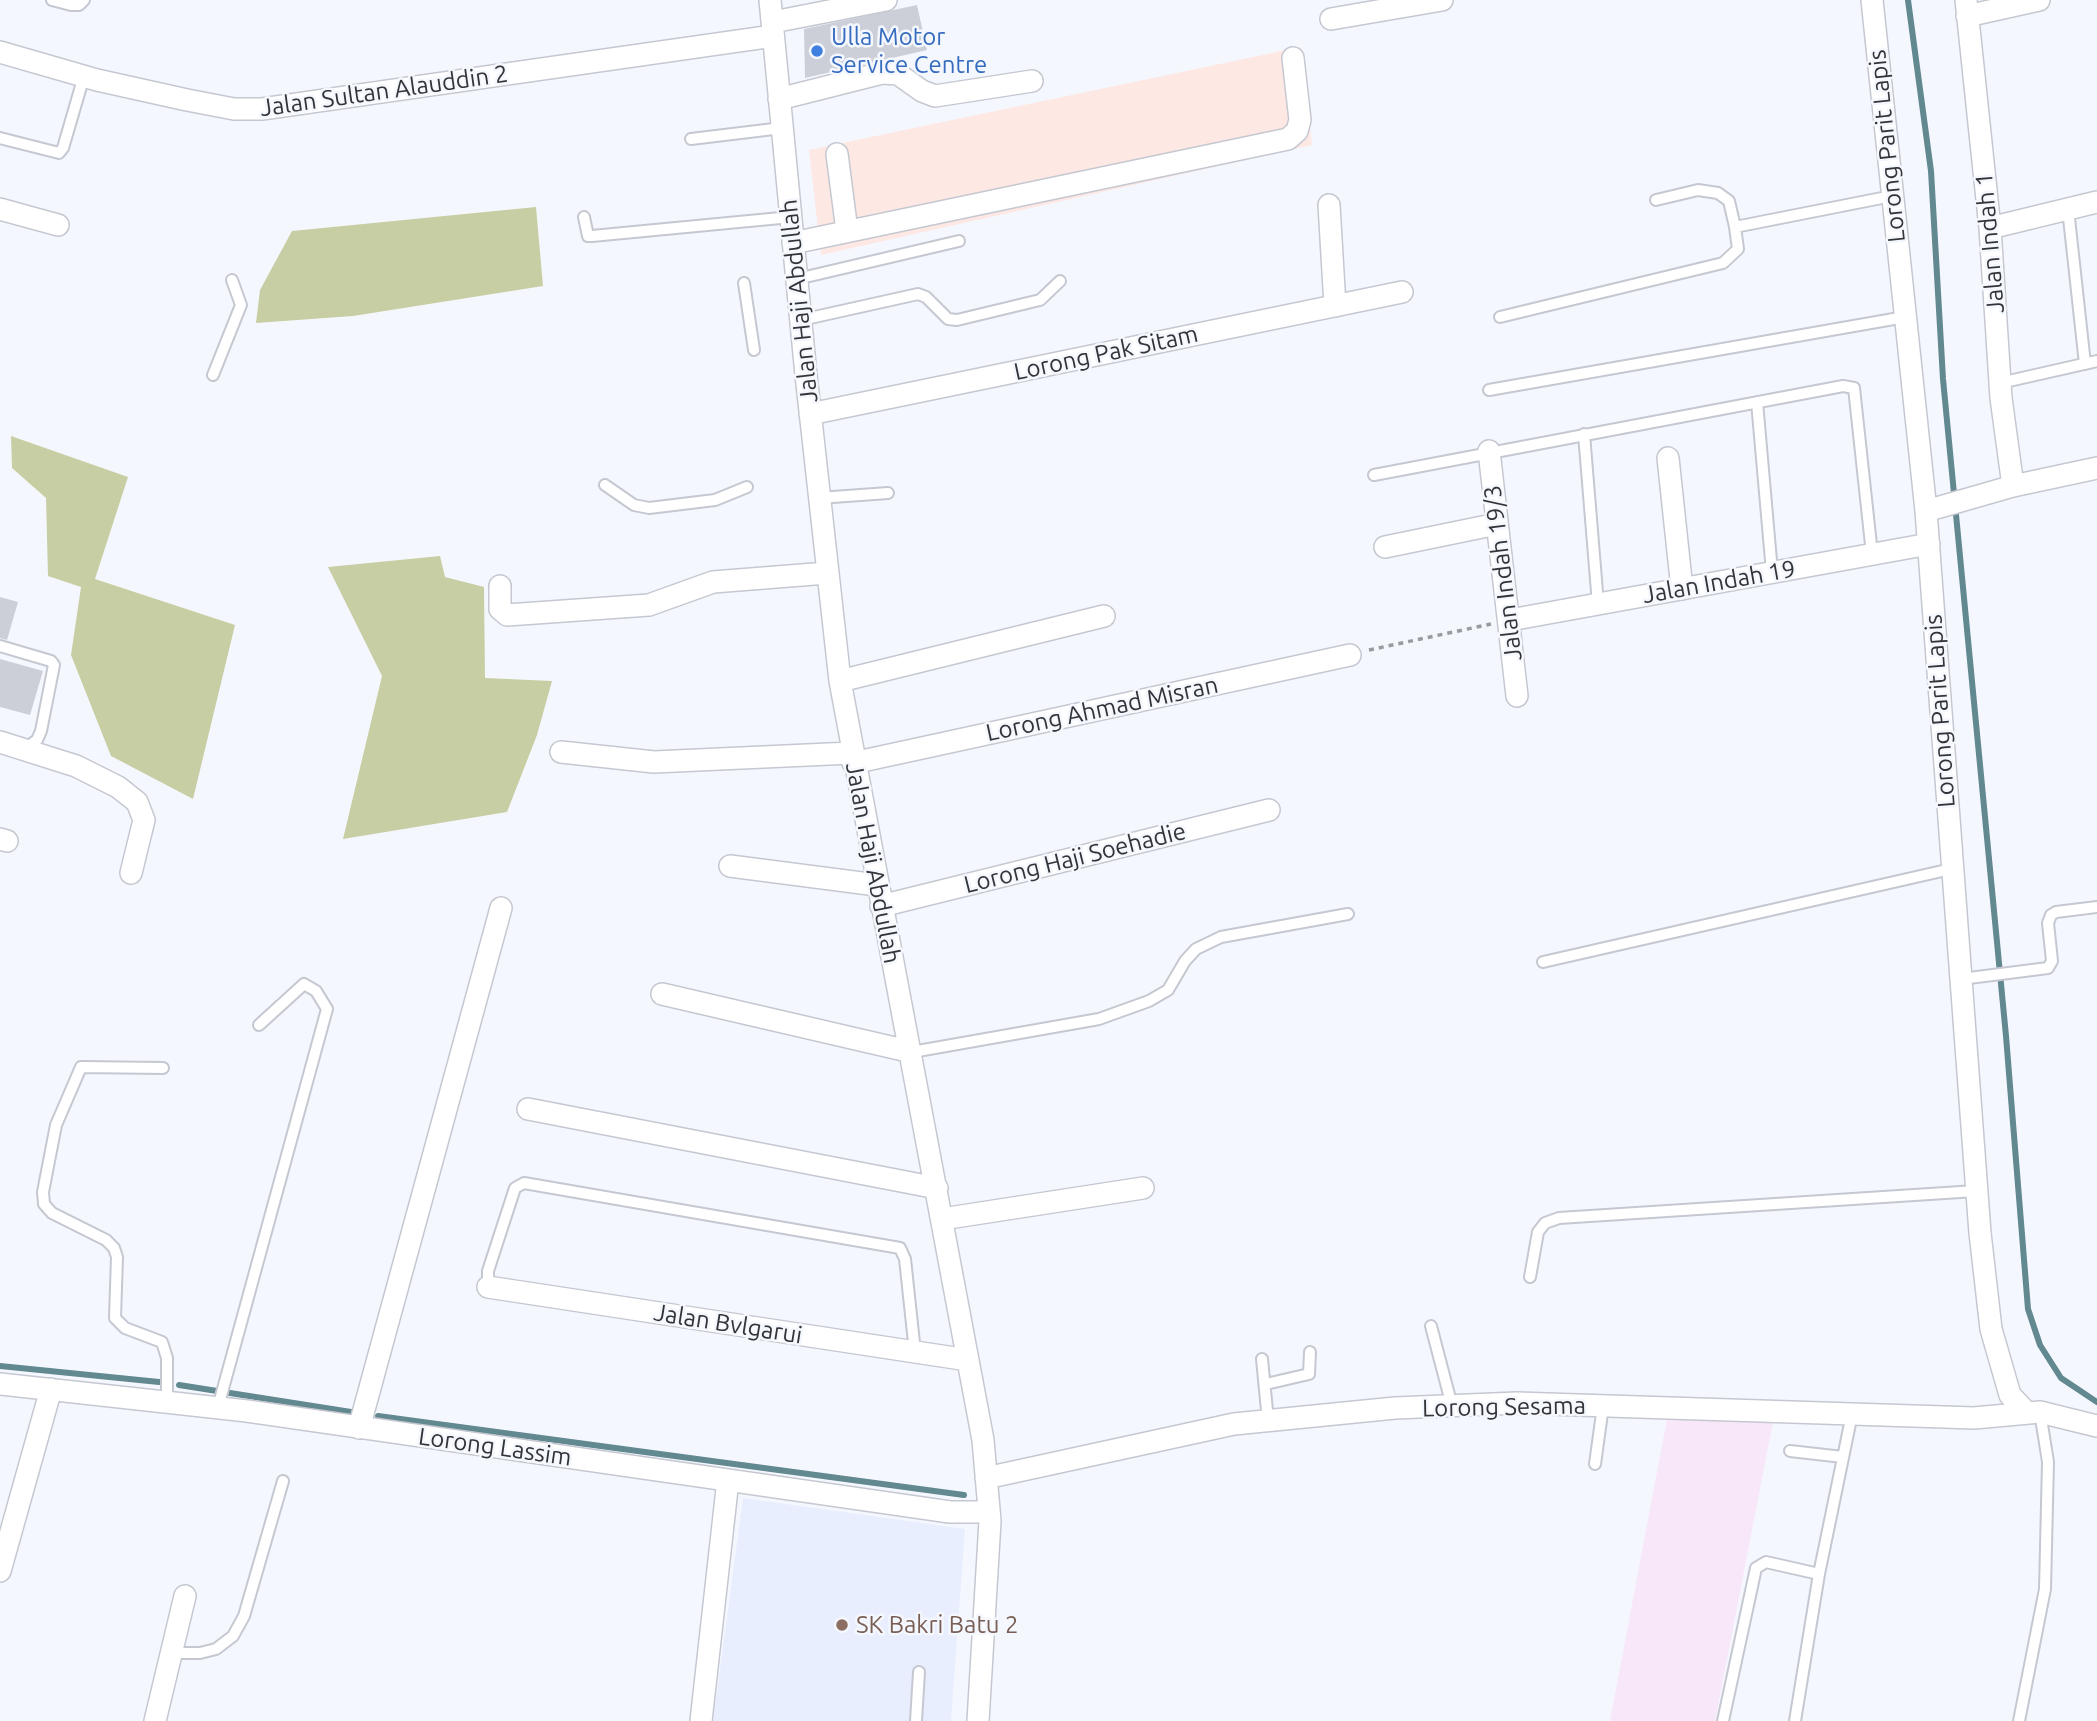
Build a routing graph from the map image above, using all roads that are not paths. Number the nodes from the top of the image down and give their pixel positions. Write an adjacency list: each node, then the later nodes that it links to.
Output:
1 (52, 0): 2 (lane)
2 (84, 0)
3 (770, 0): 10 (street, Jalan Haji Abdullah)
4 (886, 0): 10 (street, Jalan Sultan Alauddin 2)
5 (1442, 0): 9 (street)
6 (1872, 0): 20 (street, Lorong Parit Lapis)
7 (2039, 0): 8 (street)
8 (1967, 8): 30 (street, Jalan Indah 1)
9 (1331, 19)
10 (773, 29): 13 (street, Jalan Sultan Alauddin 2); 15 (street, Jalan Haji Abdullah)
11 (0, 52): 13 (street, Jalan Sultan Alauddin 2)
12 (1293, 58): 31 (street)
13 (84, 76): 17 (lane)
14 (1032, 81): 15 (street)
15 (779, 99): 16 (street, Jalan Haji Abdullah)
16 (782, 128): 18 (lane); 27 (street, Jalan Haji Abdullah)
17 (0, 138)
18 (691, 139)
19 (837, 154): 31 (street)
20 (1892, 196): 29 (lane); 41 (street, Lorong Parit Lapis)
21 (1656, 200): 29 (lane)
22 (2097, 202): 25 (street)
23 (1329, 205): 39 (street)
24 (0, 209): 28 (street)
25 (2068, 209): 30 (street); 45 (lane)
26 (584, 217): 27 (lane)
27 (791, 217): 33 (street, Jalan Haji Abdullah)
28 (58, 225)
29 (1735, 227): 40 (lane)
30 (1990, 228): 47 (street, Jalan Indah 1)
31 (847, 231): 33 (street)
32 (959, 241): 34 (lane)
33 (793, 243): 34 (street, Jalan Haji Abdullah)
34 (797, 279): 42 (street, Jalan Haji Abdullah)
35 (232, 280): 46 (lane)
36 (1060, 281): 42 (lane)
37 (744, 283): 43 (lane)
38 (1402, 292): 39 (street, Lorong Pak Sitam)
39 (1335, 306): 50 (street, Lorong Pak Sitam)
40 (1500, 317)
41 (1905, 317): 48 (lane); 61 (street, Lorong Parit Lapis)
42 (802, 320): 50 (street, Jalan Haji Abdullah)
43 (754, 350)
44 (2097, 361): 45 (lane)
45 (2085, 364): 47 (lane)
46 (213, 375)
47 (2000, 383): 57 (street, Jalan Indah 1)
48 (1489, 390)
49 (1757, 402): 51 (lane); 65 (lane); 66 (lane)
50 (810, 414): 60 (street, Jalan Haji Abdullah)
51 (1584, 434): 52 (lane); 70 (lane)
52 (1489, 451): 55 (lane); 62 (street, Jalan Indah 19/3)
53 (1668, 458): 69 (street)
54 (2097, 468): 57 (street)
55 (1374, 475)
56 (605, 485): 58 (lane)
57 (2013, 486): 61 (street)
58 (747, 487)
59 (888, 493): 60 (lane)
60 (819, 498): 67 (street, Jalan Haji Abdullah)
61 (1936, 509): 63 (street, Lorong Parit Lapis)
62 (1497, 524): 64 (street); 72 (street, Jalan Indah 19/3)
63 (1928, 544): 65 (street, Jalan Indah 19); 83 (street, Lorong Parit Lapis)
64 (1385, 547)
65 (1872, 554): 66 (street, Jalan Indah 19)
66 (1772, 572): 69 (street, Jalan Indah 19)
67 (827, 573): 68 (street); 75 (street, Jalan Haji Abdullah)
68 (500, 586)
69 (1682, 589): 70 (street, Jalan Indah 19)
70 (1598, 604): 72 (street, Jalan Indah 19)
71 (1104, 616): 75 (street)
72 (1510, 620): 76 (street, Jalan Indah 19/3)
73 (0, 646): 78 (lane)
74 (1350, 655): 80 (street, Lorong Ahmad Misran)
75 (840, 681): 80 (street, Jalan Haji Abdullah)
76 (1517, 696)
77 (0, 742): 78 (street)
78 (26, 748): 84 (street)
79 (561, 752): 80 (street, Lorong Ahmad Misran)
80 (852, 758): 85 (street, Jalan Haji Abdullah)
81 (1269, 810): 85 (street, Lorong Haji Soehadie)
82 (730, 866): 85 (street)
83 (1951, 869): 89 (lane); 90 (street, Lorong Parit Lapis)
84 (131, 873)
85 (879, 896): 93 (street, Jalan Haji Abdullah)
86 (2097, 907): 90 (lane)
87 (501, 908): 118 (street)
88 (1348, 915): 93 (lane)
89 (1543, 962)
90 (1961, 979): 98 (street, Lorong Parit Lapis)
91 (662, 995): 93 (street)
92 (259, 1025): 113 (lane)
93 (912, 1052): 96 (street, Jalan Haji Abdullah)
94 (163, 1068): 110 (lane)
95 (528, 1109): 96 (street)
96 (937, 1188): 99 (street, Jalan Haji Abdullah)
97 (1143, 1188): 99 (street)
98 (1976, 1191): 100 (lane); 114 (street, Lorong Parit Lapis)
99 (943, 1219): 106 (street, Jalan Haji Abdullah)
100 (1530, 1277)
101 (488, 1287): 103 (street, Jalan Bvlgarui); 103 (lane)
102 (1431, 1326): 111 (lane)
103 (915, 1352): 106 (street, Jalan Bvlgarui)
104 (1310, 1352): 108 (lane)
105 (1262, 1359): 108 (lane)
106 (968, 1360): 122 (street, Jalan Haji Abdullah)
107 (0, 1384): 109 (street, Lorong Lassim)
108 (1266, 1384): 116 (lane)
109 (51, 1389): 110 (street, Lorong Lassim); 126 (street)
110 (167, 1401): 113 (street, Lorong Lassim)
111 (1452, 1406): 112 (street, Lorong Sesama); 116 (street, Lorong Sesama)
112 (1603, 1406): 115 (street, Lorong Sesama); 121 (lane)
113 (218, 1407): 118 (street, Lorong Lassim)
114 (2034, 1412): 115 (street, Lorong Sesama); 117 (street); 137 (lane)
115 (1852, 1414): 120 (lane)
116 (1268, 1421): 122 (street, Lorong Sesama)
117 (2097, 1426)
118 (359, 1428): 123 (street, Lorong Lassim)
119 (1790, 1451): 120 (lane)
120 (1843, 1457): 127 (lane)
121 (1595, 1464)
122 (986, 1478): 125 (street, Jalan Haji Abdullah)
123 (728, 1480): 125 (street, Lorong Lassim); 132 (street)
124 (283, 1481): 129 (lane)
125 (989, 1512): 134 (street, Jalan Haji Abdullah)
126 (0, 1570)
127 (1819, 1574): 135 (lane); 136 (lane)
128 (185, 1596): 129 (street)
129 (172, 1653): 131 (street)
130 (919, 1672): 133 (lane)
131 (155, 1721)
132 (701, 1721)
133 (916, 1721)
134 (978, 1721)
135 (1723, 1721)
136 (1795, 1721)
137 (2019, 1721)

